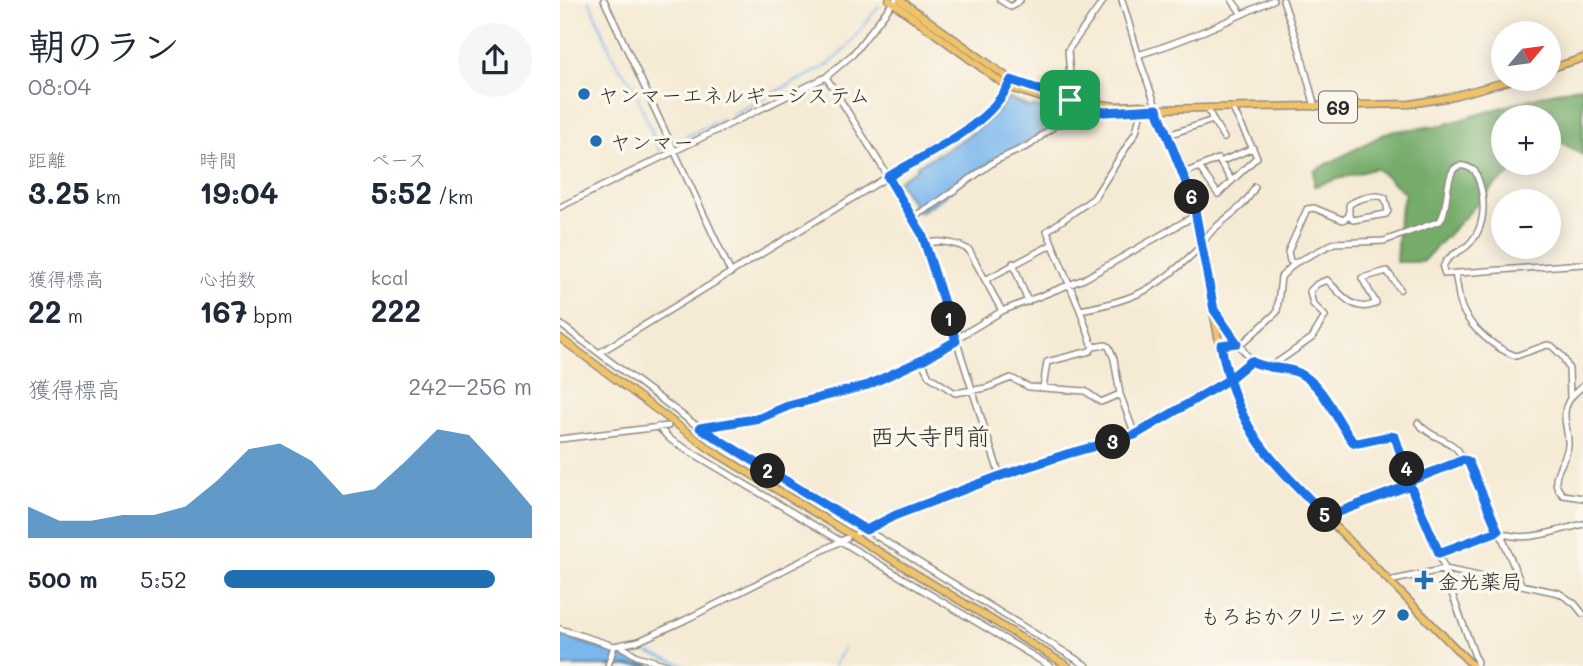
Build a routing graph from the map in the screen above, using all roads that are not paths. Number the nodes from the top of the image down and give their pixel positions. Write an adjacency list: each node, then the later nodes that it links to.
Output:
1 (604, 0): 28 (street)
2 (900, 0): 16 (main road, 69)
3 (1000, 0): 4 (street)
4 (1020, 0)
5 (1122, 0): 12 (street)
6 (1232, 0): 11 (street)
7 (1273, 0): 11 (street)
8 (1283, 0): 19 (street)
9 (892, 1): 15 (street); 16 (main road, 69)
10 (1102, 1): 18 (street)
11 (1242, 14): 12 (street)
12 (1138, 55): 21 (street)
13 (1583, 58): 14 (main road)
14 (1561, 65)
15 (827, 77): 28 (street); 32 (street)
16 (1009, 83): 18 (main road, 69); 32 (street)
17 (1491, 86): 19 (main road, 69)
18 (1070, 104): 21 (main road, 69); 23 (main road, 69); 38 (street)
19 (1315, 107): 20 (main road, 69)
20 (1233, 108): 22 (main road, 69); 27 (street)
21 (1157, 109): 22 (main road, 69); 23 (main road, 69); 25 (main road)
22 (1208, 109): 24 (street)
23 (1141, 111): 41 (street)
24 (1213, 120): 25 (street); 26 (street)
25 (1168, 135): 31 (main road)
26 (1224, 138)
27 (1252, 148): 29 (street); 33 (street)
28 (674, 152): 35 (street); 45 (street)
29 (1220, 162): 30 (street); 33 (street)
30 (1199, 167): 31 (street); 33 (street)
31 (1184, 173): 36 (main road)
32 (888, 177): 38 (street); 45 (street)
33 (1232, 181)
34 (1255, 187): 40 (street)
35 (560, 207)
36 (1196, 215): 40 (main road); 48 (street)
37 (1349, 216): 37 (street); 43 (street)
38 (913, 217): 39 (street)
39 (926, 245): 47 (street); 56 (street)
40 (1202, 245): 51 (street); 52 (main road)
41 (1051, 246): 42 (street); 48 (street)
42 (1013, 263): 47 (street); 50 (street)
43 (1295, 263): 46 (street); 57 (street)
44 (1583, 264): 46 (street)
45 (730, 272): 60 (street)
46 (1455, 274): 69 (street)
47 (987, 279): 53 (street)
48 (1068, 286): 50 (street); 51 (street)
49 (1400, 289): 63 (street)
50 (1028, 302): 53 (street)
51 (1080, 310): 59 (street)
52 (1214, 310): 57 (street); 58 (main road)
53 (1002, 311): 56 (street)
54 (560, 324): 60 (street)
55 (560, 338): 98 (main road)
56 (956, 341): 61 (street); 67 (street)
57 (1237, 343): 58 (street); 62 (street)
58 (1221, 345): 64 (main road)
59 (1093, 347): 66 (street); 68 (street)
60 (599, 354): 70 (street)
61 (922, 360): 67 (street); 75 (street)
62 (1251, 361): 63 (street); 64 (street)
63 (1269, 368): 80 (street)
64 (1228, 380): 76 (street); 82 (main road)
65 (1583, 386): 69 (street)
66 (1043, 388): 67 (street); 68 (street)
67 (972, 390): 79 (street)
68 (1120, 394): 76 (street)
69 (1570, 397): 81 (street)
70 (693, 423): 72 (street); 75 (street)
71 (1418, 423): 78 (street)
72 (684, 425)
73 (668, 426): 74 (street)
74 (658, 427): 77 (street); 87 (street)
75 (700, 428): 84 (street)
76 (1135, 435): 79 (street)
77 (560, 439)
78 (1463, 460): 80 (street); 85 (street)
79 (1000, 476): 84 (street)
80 (1410, 483): 82 (street); 88 (street)
81 (1583, 498)
82 (1325, 515): 90 (main road)
83 (1583, 524): 85 (street)
84 (866, 530): 86 (street); 99 (street)
85 (1500, 532): 88 (street); 91 (street)
86 (857, 533)
87 (844, 540): 94 (street); 97 (street)
88 (1439, 553): 89 (street)
89 (1444, 569): 90 (street); 91 (street); 100 (street)
90 (1390, 581): 100 (main road)
91 (1521, 584): 92 (street)
92 (1583, 614)
93 (560, 629): 94 (street)
94 (615, 648): 95 (street); 96 (street)
95 (608, 666)
96 (670, 666)
97 (1050, 666)
98 (1068, 666)
99 (1087, 666)
100 (1475, 666)

